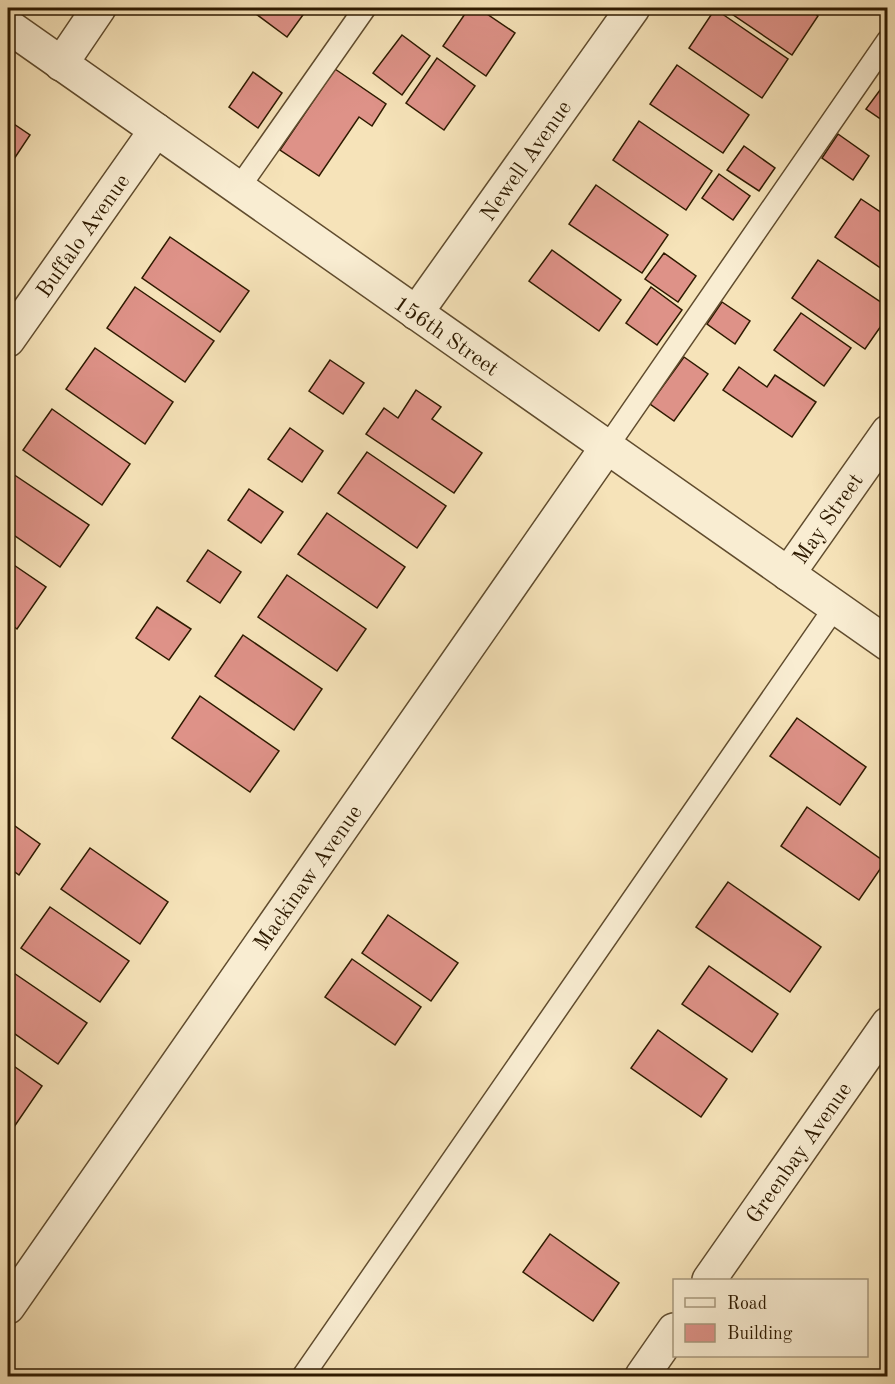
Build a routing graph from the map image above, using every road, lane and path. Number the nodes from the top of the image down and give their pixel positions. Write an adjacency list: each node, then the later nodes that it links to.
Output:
1 (99, 8): 6 (street)
2 (365, 8): 8 (lane)
3 (633, 8): 9 (street, Newell Avenue)
4 (8, 26): 6 (street, 156th Street)
5 (888, 40): 12 (lane)
6 (61, 64): 7 (street, 156th Street)
7 (156, 130): 8 (street, 156th Street); 10 (street, Buffalo Avenue)
8 (238, 189): 9 (street, 156th Street)
9 (416, 313): 12 (street, 156th Street)
10 (8, 340)
11 (888, 432): 13 (street, May Street)
12 (607, 447): 13 (street, 156th Street); 18 (street, Mackinaw Avenue)
13 (788, 574): 14 (street, 156th Street)
14 (835, 607): 15 (street, 156th Street); 20 (lane)
15 (888, 644)
16 (888, 1024): 17 (street, Greenbay Avenue)
17 (710, 1279)
18 (8, 1306)
19 (673, 1333): 21 (street)
20 (303, 1377)
21 (642, 1377)

